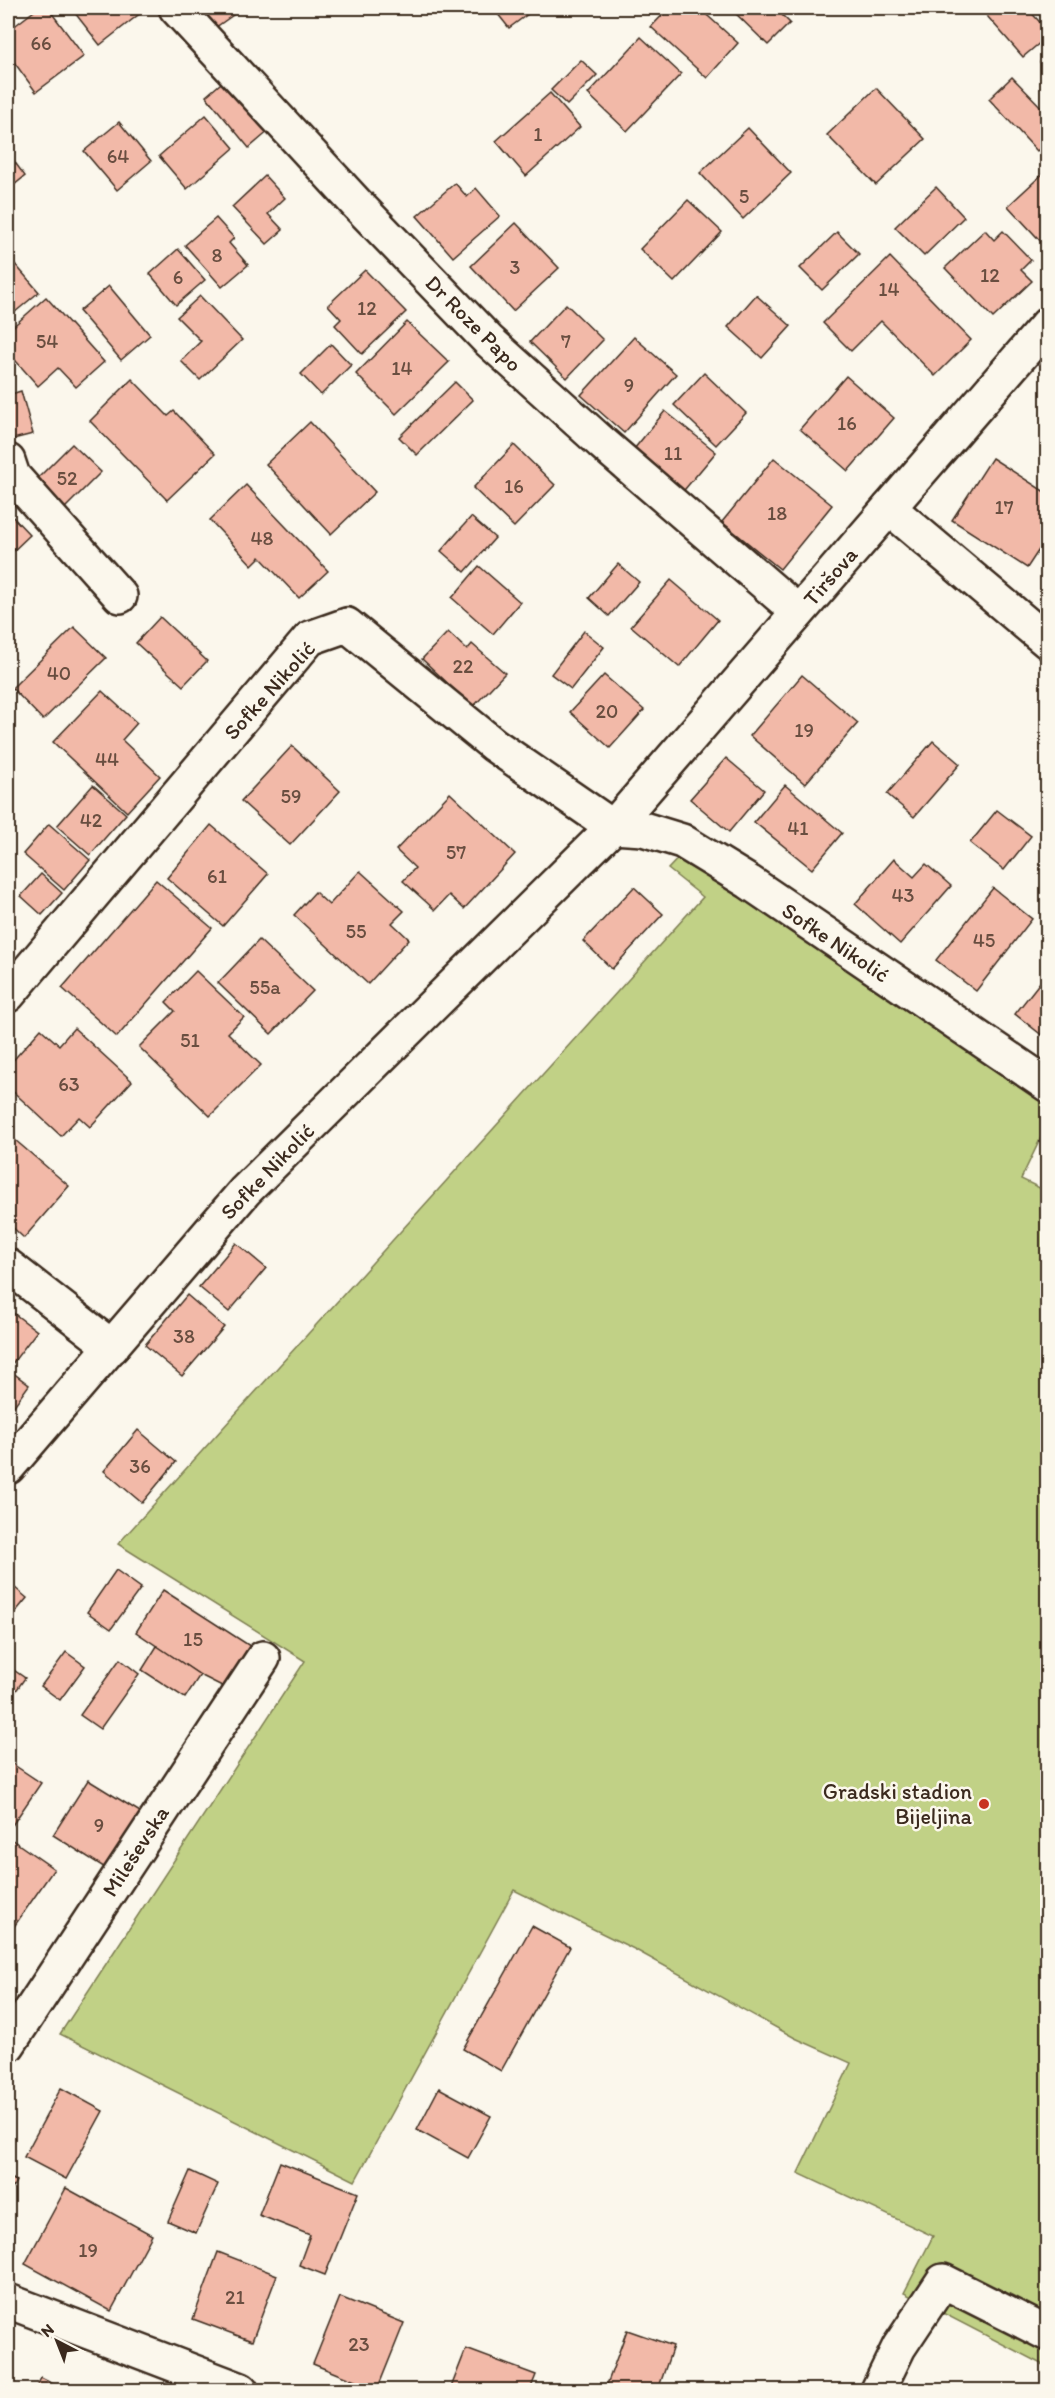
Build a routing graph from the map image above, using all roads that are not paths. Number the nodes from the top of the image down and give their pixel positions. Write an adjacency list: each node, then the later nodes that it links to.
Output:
1 (176, 8): 6 (street, Dr Roze Papo)
2 (1047, 324): 4 (street, Tiršova)
3 (8, 461): 5 (street)
4 (889, 508): 6 (street, Tiršova); 7 (street)
5 (120, 596)
6 (798, 612): 8 (street, Tiršova)
7 (1047, 642)
8 (613, 827): 9 (street, Sofke Nikolić); 10 (street, Sofke Nikolić); 12 (street, Sofke Nikolić)
9 (8, 995)
10 (1047, 1085)
11 (8, 1266): 12 (street)
12 (112, 1347): 13 (street, Sofke Nikolić)
13 (8, 1467)
14 (263, 1658): 15 (street, Mileševska)
15 (8, 2045)
16 (8, 2301): 18 (street)
17 (1047, 2334): 19 (street)
18 (241, 2391)
19 (878, 2391)

